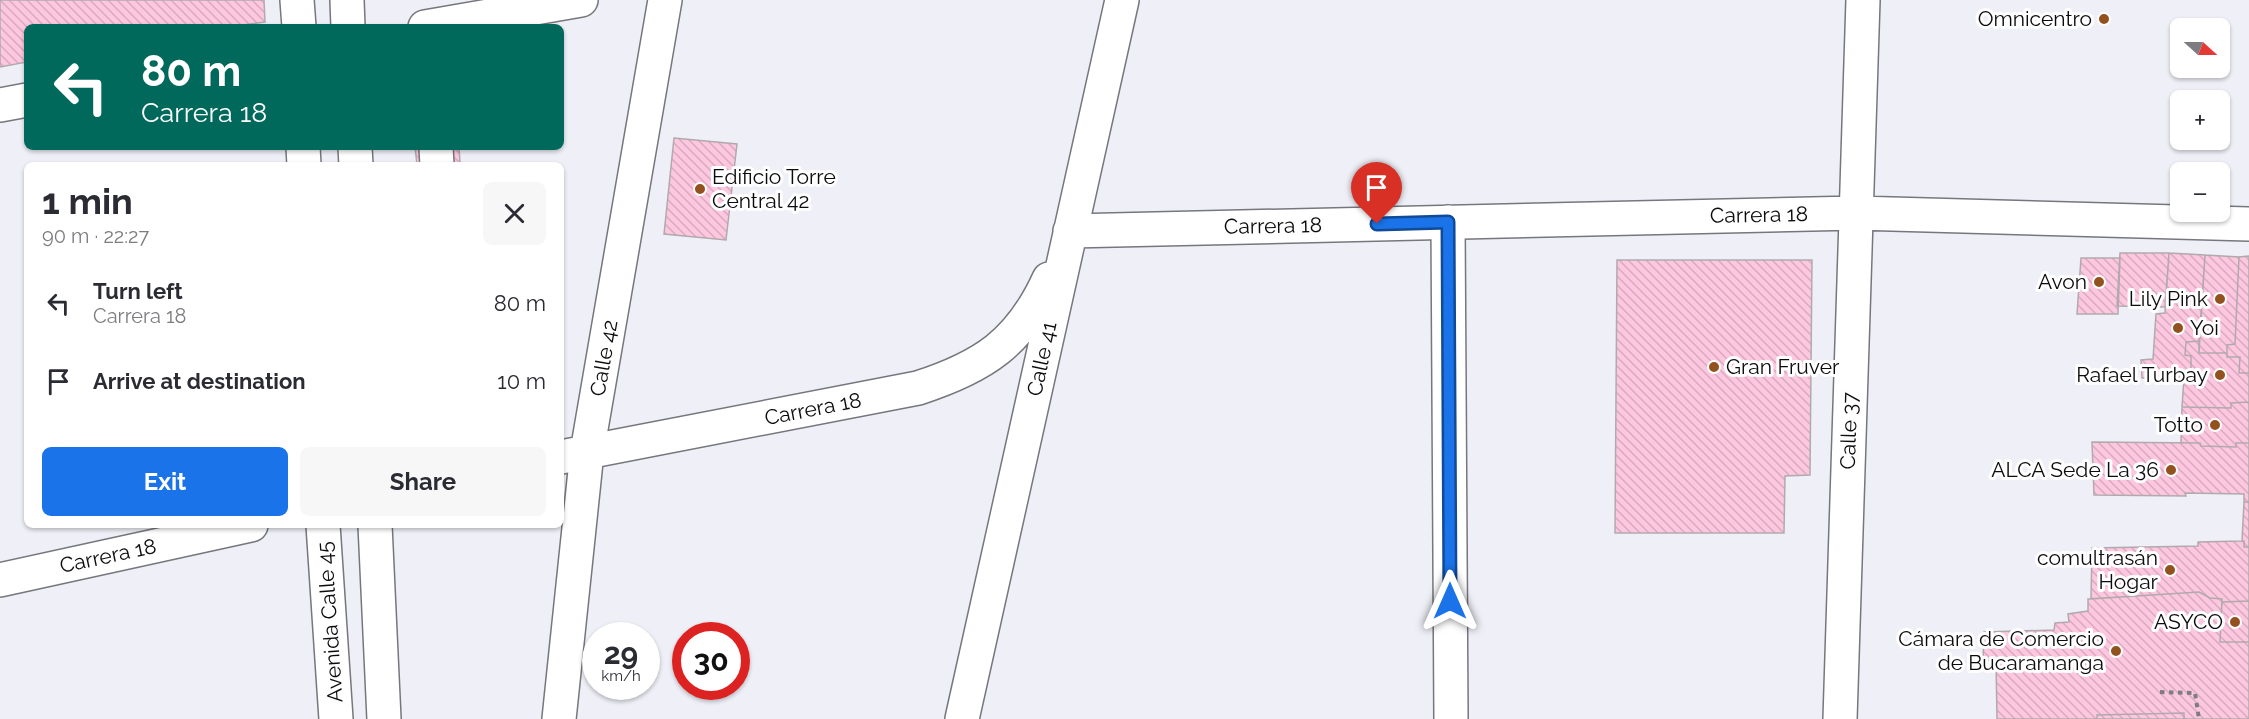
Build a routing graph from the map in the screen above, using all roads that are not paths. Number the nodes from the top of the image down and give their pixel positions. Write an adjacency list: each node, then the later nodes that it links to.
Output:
1 (297, 0): 8 (street)
2 (347, 0): 9 (street)
3 (581, 0): 7 (street)
4 (665, 0): 16 (street, Calle 42)
5 (1122, 0): 15 (street, Calle 41)
6 (1863, 0): 12 (street, Calle 37)
7 (432, 21)
8 (298, 24)
9 (348, 24)
10 (24, 101): 11 (street)
11 (0, 105)
12 (1856, 213): 13 (street, Carrera 18); 14 (street, Carrera 18); 26 (street, Calle 37)
13 (1448, 222): 15 (street, Carrera 18); 25 (street)
14 (2249, 224)
15 (1070, 231): 16 (street, Carrera 18); 24 (street, Calle 41)
16 (574, 454): 23 (street, Calle 42)
17 (236, 528): 20 (street, Carrera 18)
18 (323, 528): 21 (street, Avenida Calle 45)
19 (375, 528): 22 (street)
20 (0, 580)
21 (336, 719)
22 (384, 719)
23 (558, 719)
24 (962, 719)
25 (1451, 719)
26 (1840, 719)

